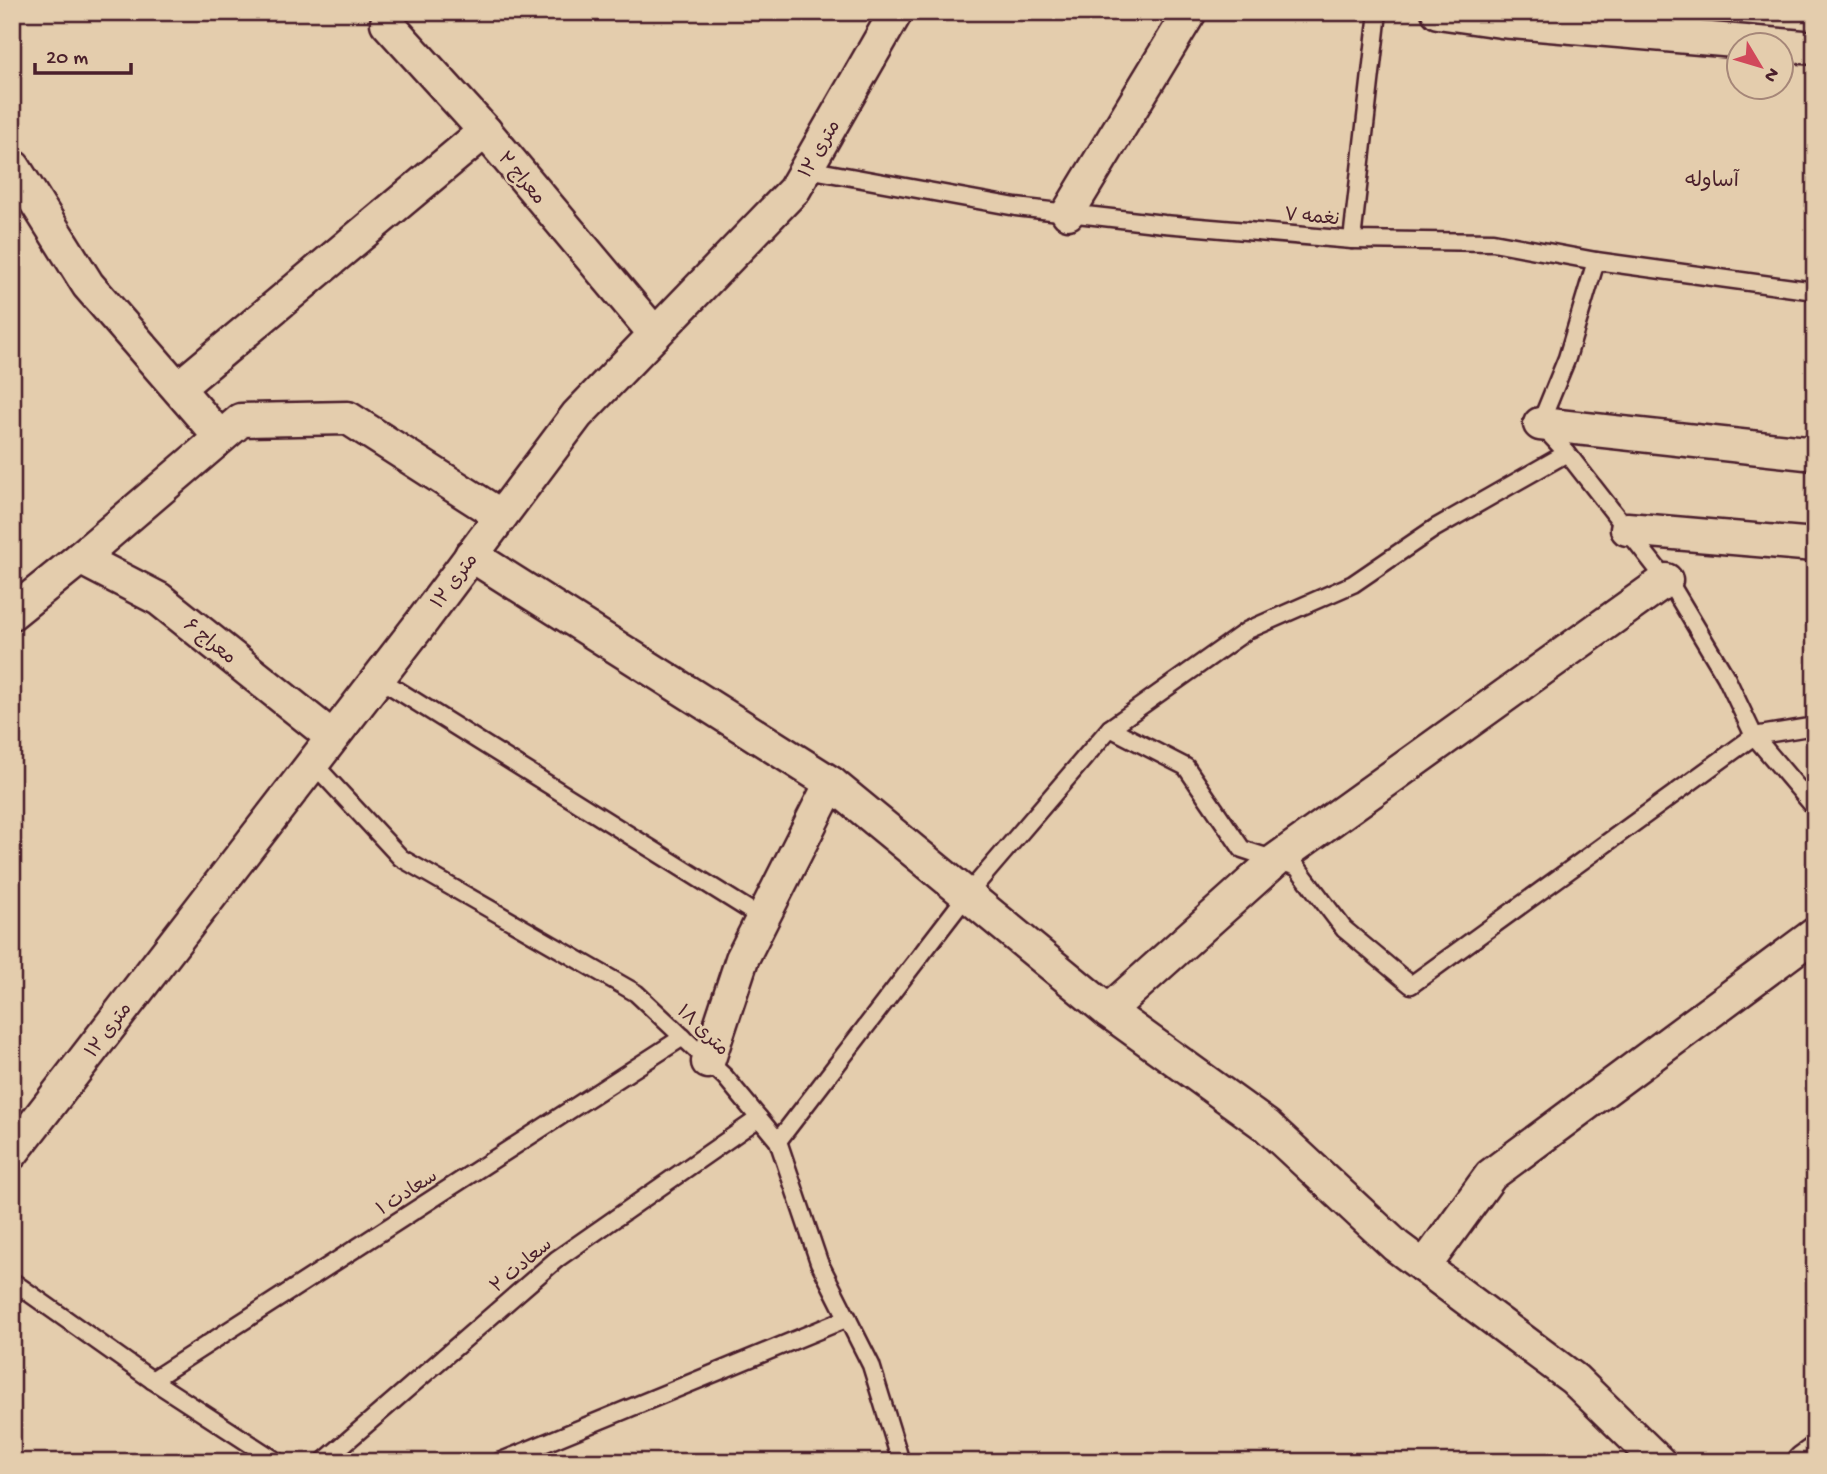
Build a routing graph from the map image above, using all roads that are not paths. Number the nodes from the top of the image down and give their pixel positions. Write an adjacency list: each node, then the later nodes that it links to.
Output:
1 (896, 12): 10 (street, ۱۲ متری)
2 (1190, 12): 11 (street)
3 (1378, 12): 12 (lane)
4 (1438, 12): 5 (street)
5 (1501, 17): 7 (street)
6 (387, 23): 8 (street, معراج ۲)
7 (1815, 48)
8 (485, 131): 15 (street, معراج ۲); 16 (street)
9 (14, 167): 16 (street)
10 (807, 169): 11 (lane, نغمه ۷); 15 (street, ۱۲ متری)
11 (1068, 213): 12 (lane, نغمه ۷)
12 (1352, 240): 13 (lane, نغمه ۷)
13 (1596, 261): 14 (lane, نغمه ۷); 17 (lane)
14 (1815, 291)
15 (655, 334): 21 (street, ۱۲ متری)
16 (178, 388): 18 (street)
17 (1540, 424): 19 (lane); 20 (street)
18 (220, 437): 21 (street); 25 (street)
19 (1567, 453): 22 (lane); 30 (lane)
20 (1815, 454)
21 (501, 516): 24 (street, ۱۲ متری)
22 (1627, 529): 23 (street); 26 (lane)
23 (1815, 545)
24 (471, 555): 28 (street, ۱۲ متری); 34 (street)
25 (80, 558): 27 (street); 32 (street, معراج ۶)
26 (1666, 580): 31 (lane); 36 (street)
27 (15, 606)
28 (378, 678): 32 (street, ۱۲ متری); 38 (lane)
29 (1815, 726): 31 (lane)
30 (1110, 728): 36 (lane); 37 (lane)
31 (1754, 736): 35 (lane); 36 (lane)
32 (332, 737): 33 (street, ۱۲ متری)
33 (312, 762): 41 (lane, ۱۸ متری); 45 (street, ۱۲ متری)
34 (831, 782): 37 (street); 38 (street)
35 (1815, 808)
36 (1276, 860): 40 (street)
37 (967, 895): 40 (street); 44 (lane)
38 (762, 918): 42 (street)
39 (1815, 934): 46 (street)
40 (1108, 1011): 46 (street)
41 (682, 1037): 42 (lane, ۱۸ متری); 49 (lane, سعادت ۱)
42 (708, 1062): 43 (lane, ۱۸ متری)
43 (759, 1118): 44 (lane, ۱۸ متری); 52 (lane, سعادت ۲)
44 (778, 1141): 48 (lane, ۱۸ متری)
45 (12, 1153)
46 (1424, 1267): 55 (street)
47 (12, 1281): 49 (lane)
48 (848, 1318): 53 (lane); 54 (lane, ۱۸ متری)
49 (152, 1380): 51 (lane)
50 (1815, 1454): 56 (street)
51 (278, 1462)
52 (323, 1462)
53 (499, 1462)
54 (901, 1462)
55 (1659, 1462)
56 (1804, 1462)

